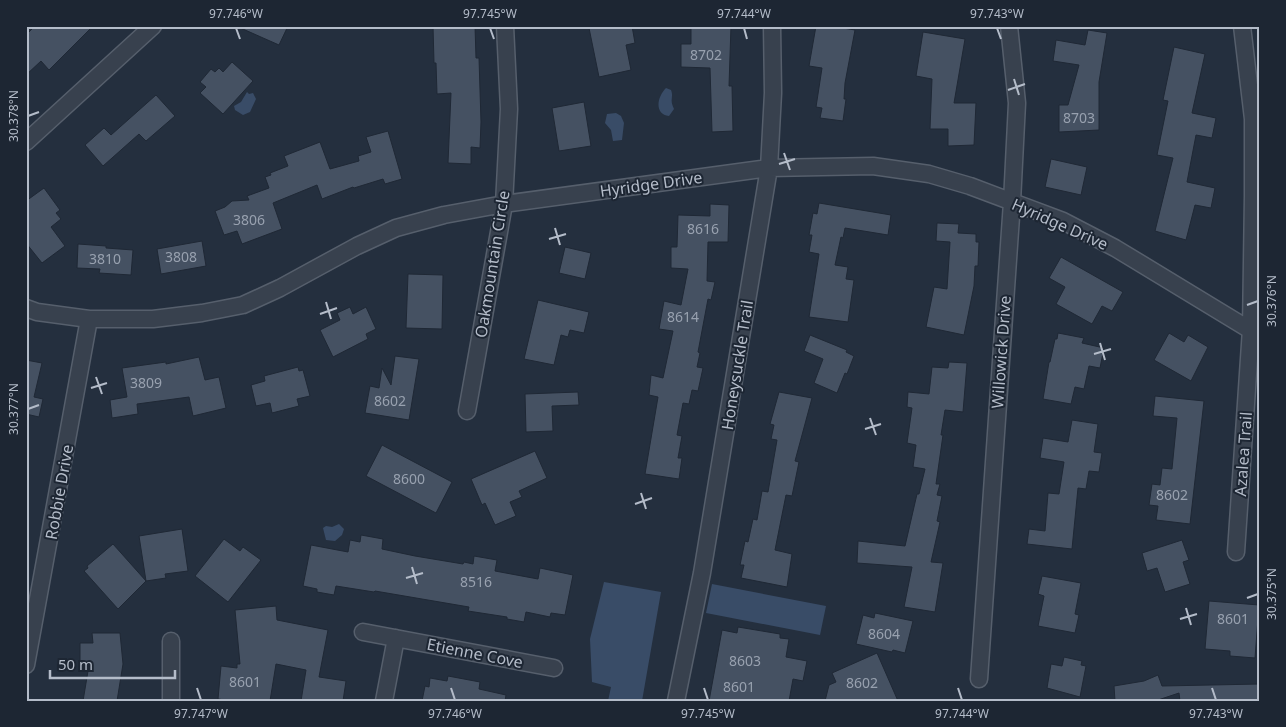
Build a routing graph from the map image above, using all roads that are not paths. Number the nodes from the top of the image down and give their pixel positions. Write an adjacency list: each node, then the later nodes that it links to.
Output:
1 (153, 26): 6 (street)
2 (505, 26): 9 (street, Oakmountain Circle)
3 (772, 26): 7 (street, Honeysuckle Trail)
4 (1009, 26): 8 (street, Willowick Drive)
5 (1242, 26): 12 (street, Azalea Trail)
6 (26, 142)
7 (769, 168): 8 (street, Hyridge Drive); 9 (street, Hyridge Drive); 23 (street, Honeysuckle Trail)
8 (1012, 202): 12 (street, Hyridge Drive); 20 (street, Willowick Drive)
9 (504, 204): 11 (street, Hyridge Drive); 13 (street, Oakmountain Circle)
10 (26, 308): 11 (street, Hyridge Drive)
11 (89, 319): 18 (street, Robbie Drive)
12 (1255, 332): 14 (street, Azalea Trail)
13 (467, 411)
14 (1236, 552)
15 (363, 632): 16 (street, Etienne Cove)
16 (396, 638): 19 (street, Etienne Cove); 22 (street)
17 (171, 642): 21 (street)
18 (26, 665)
19 (554, 668)
20 (979, 679)
21 (171, 701)
22 (384, 701)
23 (676, 701)

